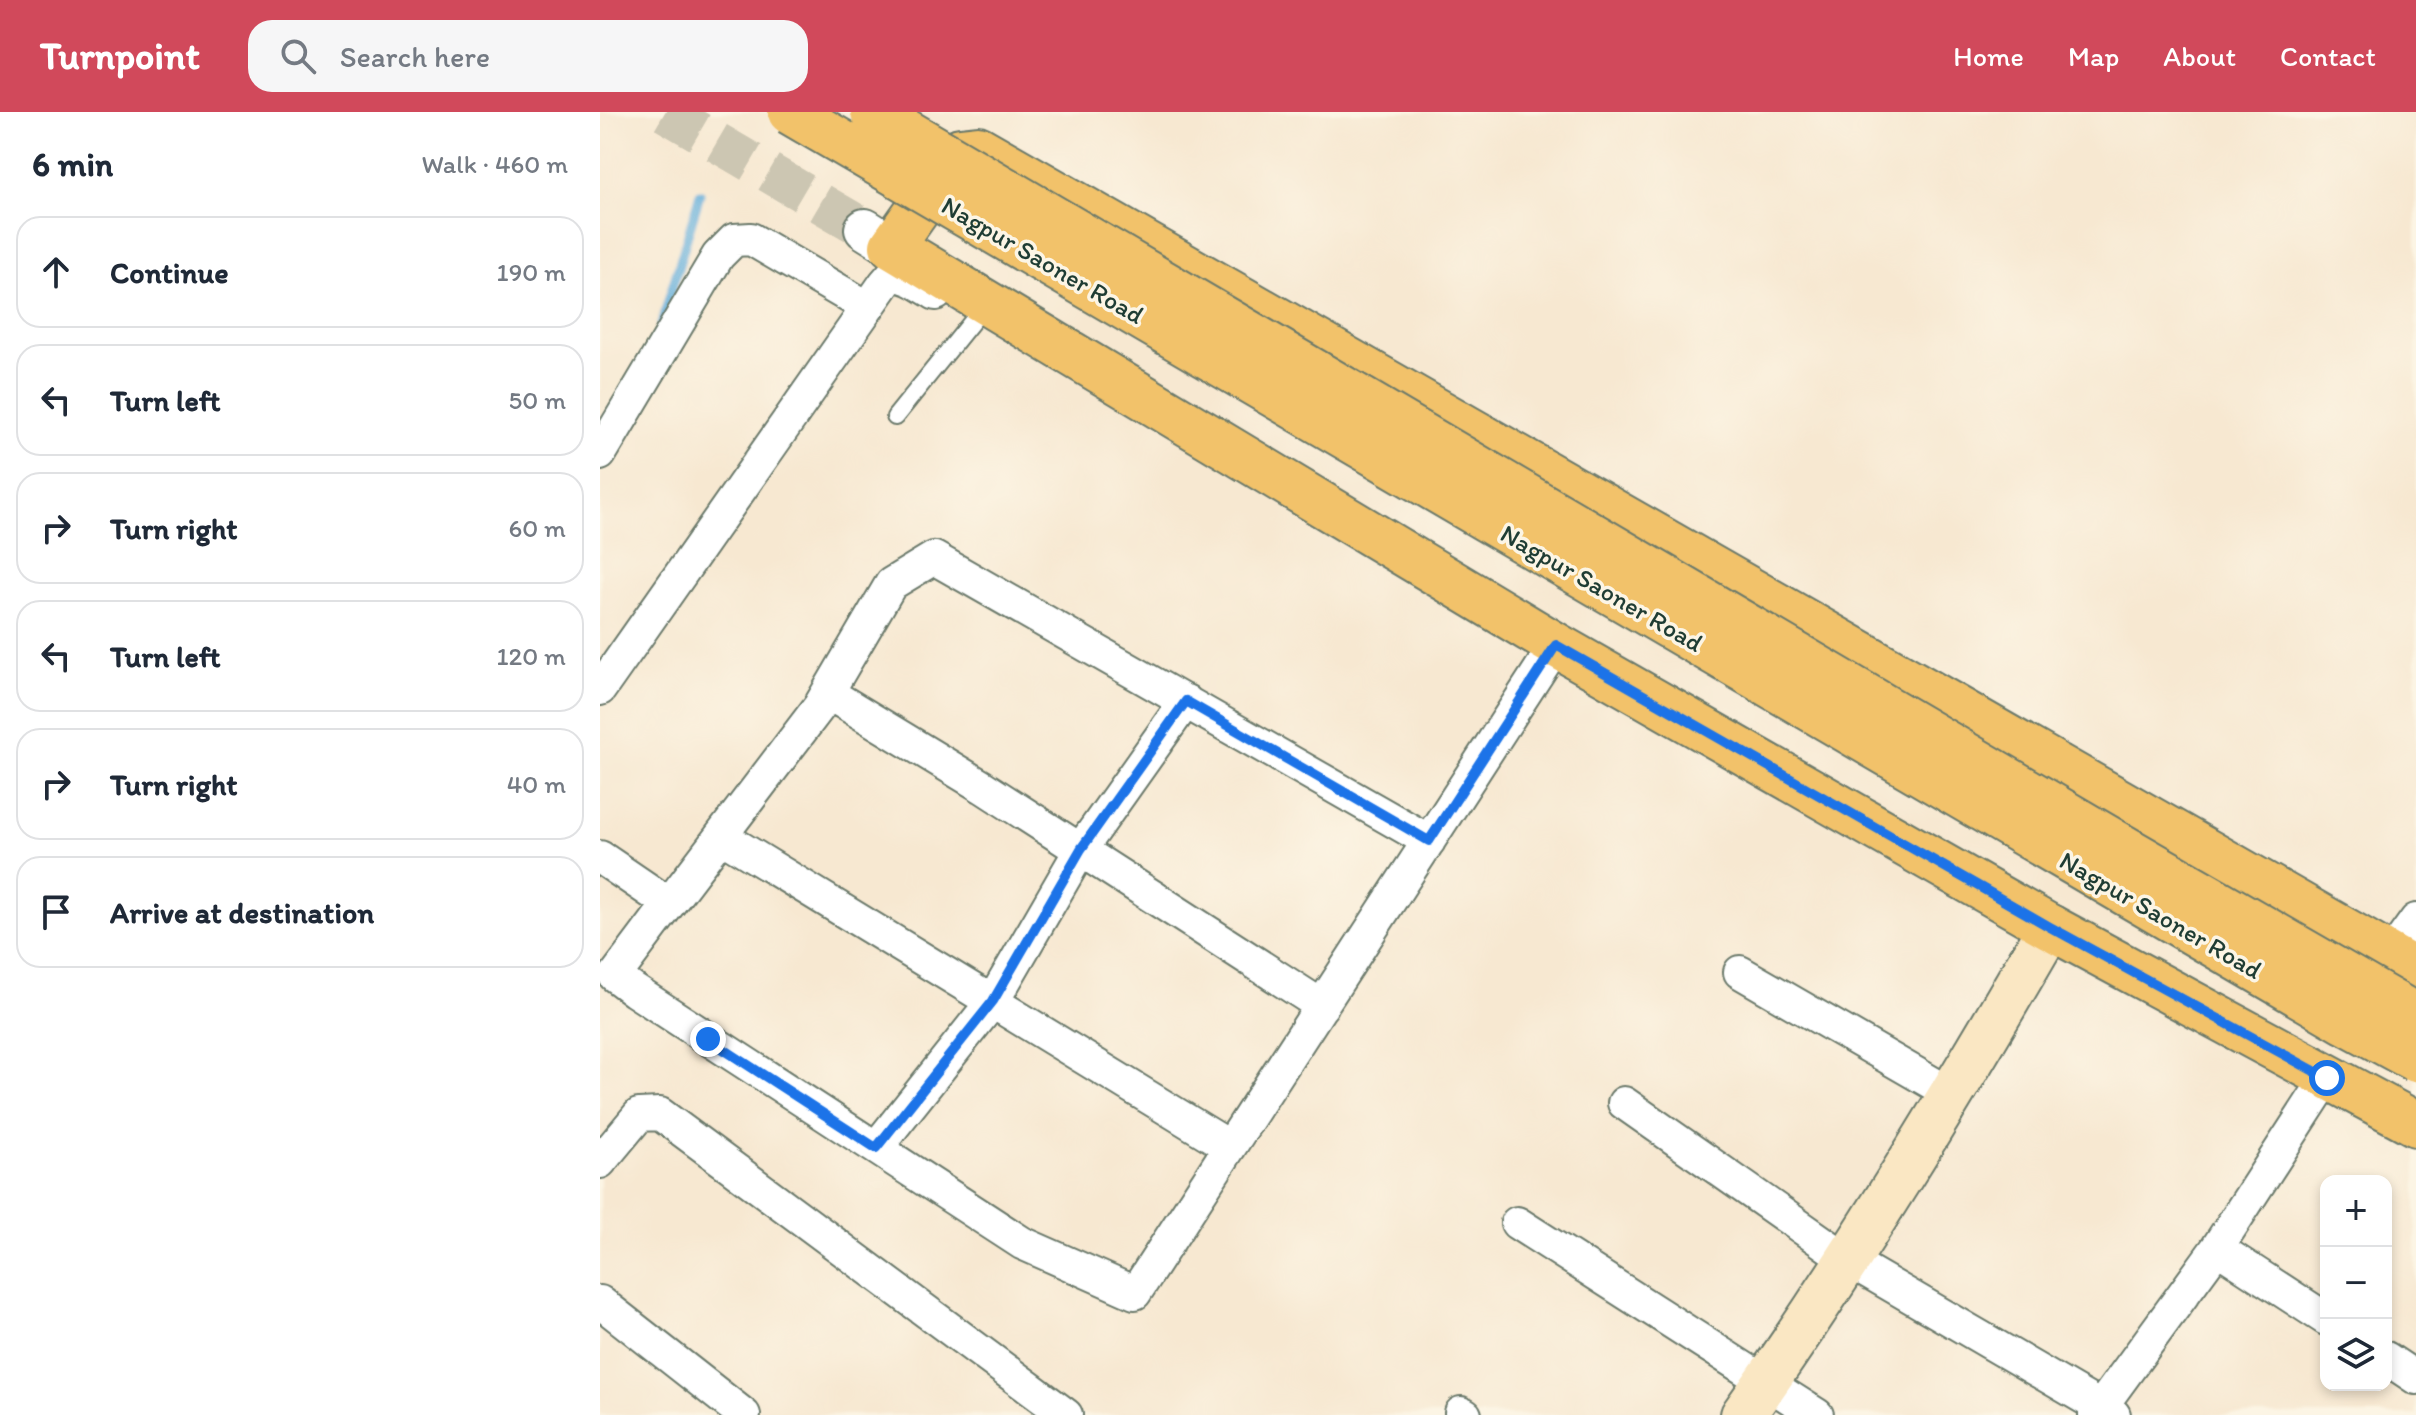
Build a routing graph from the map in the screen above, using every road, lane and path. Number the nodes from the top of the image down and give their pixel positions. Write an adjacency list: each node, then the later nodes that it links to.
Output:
1 (790, 112): 24 (main road, Nagpur Saoner Road, bridge)
2 (873, 112): 23 (main road, Nagpur Saoner Road, bridge)
3 (867, 307): 4 (street); 7 (street); 9 (street)
4 (974, 319): 5 (street); 6 (lane)
5 (1069, 352): 8 (main road); 19 (main road)
6 (895, 417)
7 (600, 454)
8 (1556, 645): 13 (street); 18 (main road)
9 (600, 689)
10 (828, 693): 11 (street); 12 (street); 14 (street)
11 (1186, 701): 13 (street); 14 (street)
12 (721, 836): 16 (street); 21 (street)
13 (1429, 841): 22 (street)
14 (1081, 849): 21 (street); 22 (street)
15 (600, 857): 16 (street)
16 (669, 904): 30 (street)
17 (2416, 920): 19 (street)
18 (2050, 927): 25 (main road); 26 (main road)
19 (2403, 964)
20 (1740, 972): 26 (street)
21 (993, 1001): 29 (street); 30 (street)
22 (1322, 1006): 29 (street)
23 (2416, 1016)
24 (2416, 1060)
25 (2327, 1078): 28 (main road); 33 (street)
26 (1953, 1095): 34 (main road)
27 (1624, 1103): 34 (street)
28 (2416, 1124)
29 (1230, 1147): 30 (street)
30 (876, 1148)
31 (600, 1162): 42 (street)
32 (1517, 1223): 39 (street)
33 (2217, 1248): 36 (street); 40 (street)
34 (1848, 1260): 39 (main road); 40 (street)
35 (600, 1302): 41 (street)
36 (2320, 1315)
37 (2392, 1362): 38 (street)
38 (2416, 1378)
39 (1755, 1398): 43 (street)
40 (2103, 1412)
41 (744, 1415)
42 (1066, 1415)
43 (1817, 1415)

